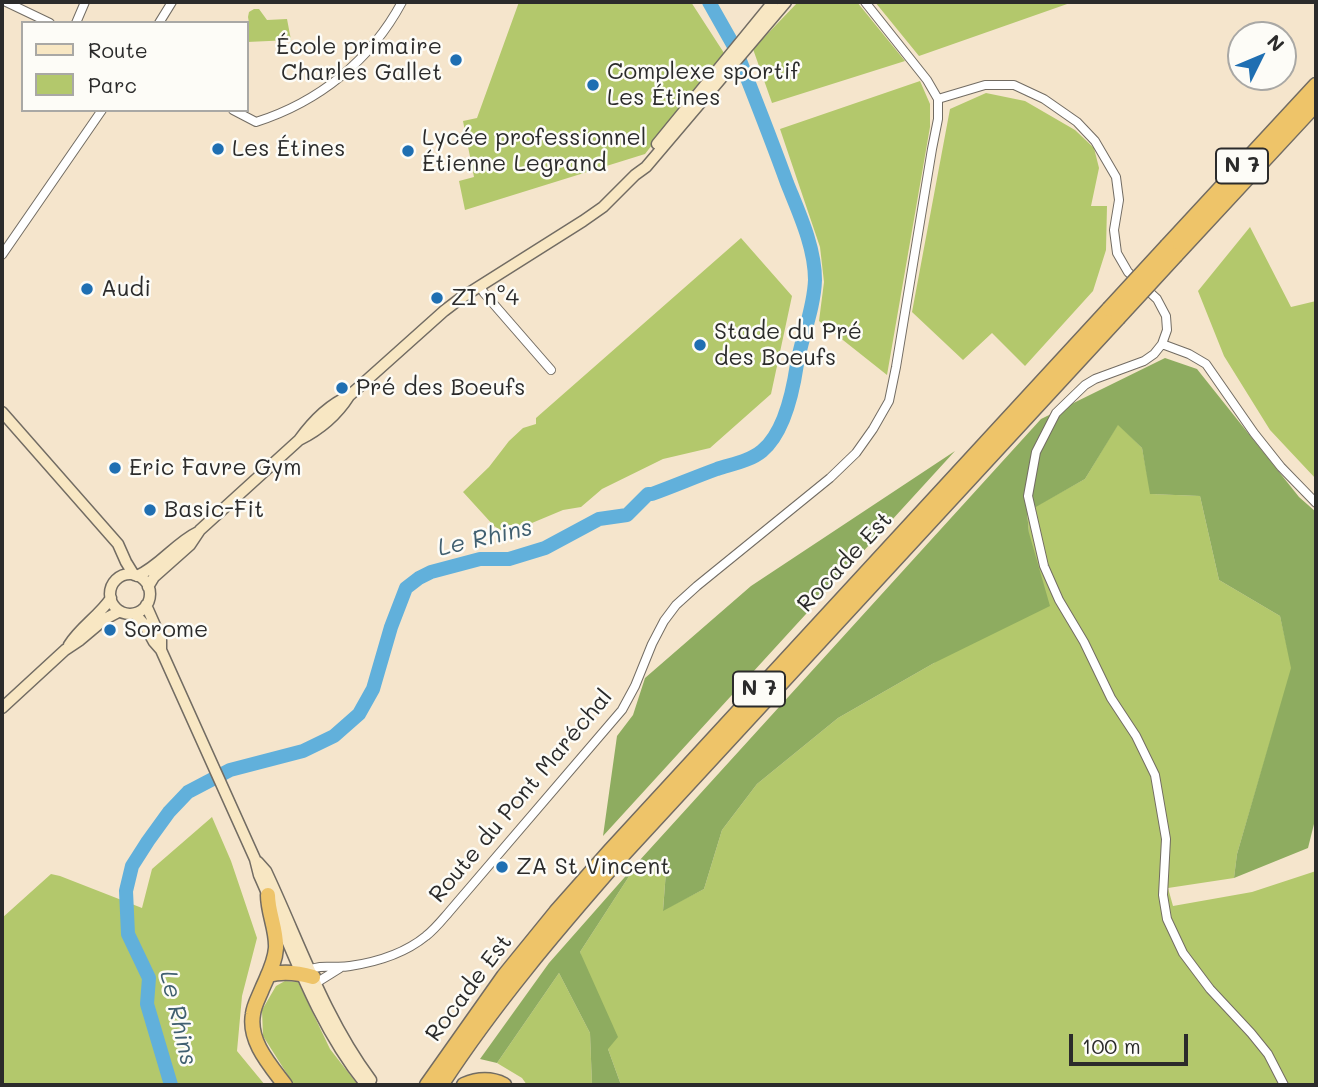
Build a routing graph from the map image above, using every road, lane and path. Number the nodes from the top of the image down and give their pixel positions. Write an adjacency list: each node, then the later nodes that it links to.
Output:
1 (6, 2): 8 (street)
2 (85, 2): 9 (street)
3 (172, 2): 10 (street)
4 (402, 2): 16 (street)
5 (773, 2): 11 (street)
6 (786, 2): 11 (street)
7 (865, 2): 13 (street)
8 (46, 21)
9 (77, 21)
10 (160, 21)
11 (754, 32): 19 (street)
12 (1316, 85): 17 (highway, Rocade Est / N 7)
13 (938, 99): 21 (street); 39 (street, Route du Pont Maréchal)
14 (1316, 104): 17 (highway, Rocade Est / N 7)
15 (101, 112): 18 (street)
16 (237, 112)
17 (1172, 251): 20 (highway, Rocade Est / N 7, bridge)
18 (2, 255)
19 (480, 286): 22 (street); 25 (street)
20 (1114, 314): 45 (highway, Rocade Est / N 7); 46 (highway, Rocade Est / N 7)
21 (1162, 344): 24 (street); 49 (street)
22 (551, 370)
23 (2, 412): 26 (street)
24 (1316, 503)
25 (200, 530): 27 (street); 29 (street)
26 (106, 531): 27 (street); 28 (street)
27 (135, 575): 28 (street); 29 (street)
28 (118, 579): 30 (street)
29 (148, 587): 31 (street)
30 (111, 598): 32 (street); 34 (street)
31 (146, 606): 33 (street); 35 (street)
32 (120, 611): 33 (street); 34 (street)
33 (135, 614): 35 (street)
34 (65, 650): 36 (street)
35 (161, 650): 37 (street)
36 (2, 708)
37 (255, 859): 38 (street); 41 (street)
38 (268, 895): 40 (highway); 41 (street)
39 (340, 968): 41 (street, Route du Pont Maréchal); 41 (street, Route du Pont Maréchal)
40 (268, 975): 41 (highway); 42 (highway)
41 (309, 977): 43 (street); 44 (street)
42 (285, 1085)
43 (366, 1085)
44 (374, 1085)
45 (427, 1085)
46 (441, 1085)
47 (464, 1085): 48 (highway)
48 (504, 1085)
49 (1284, 1085)

